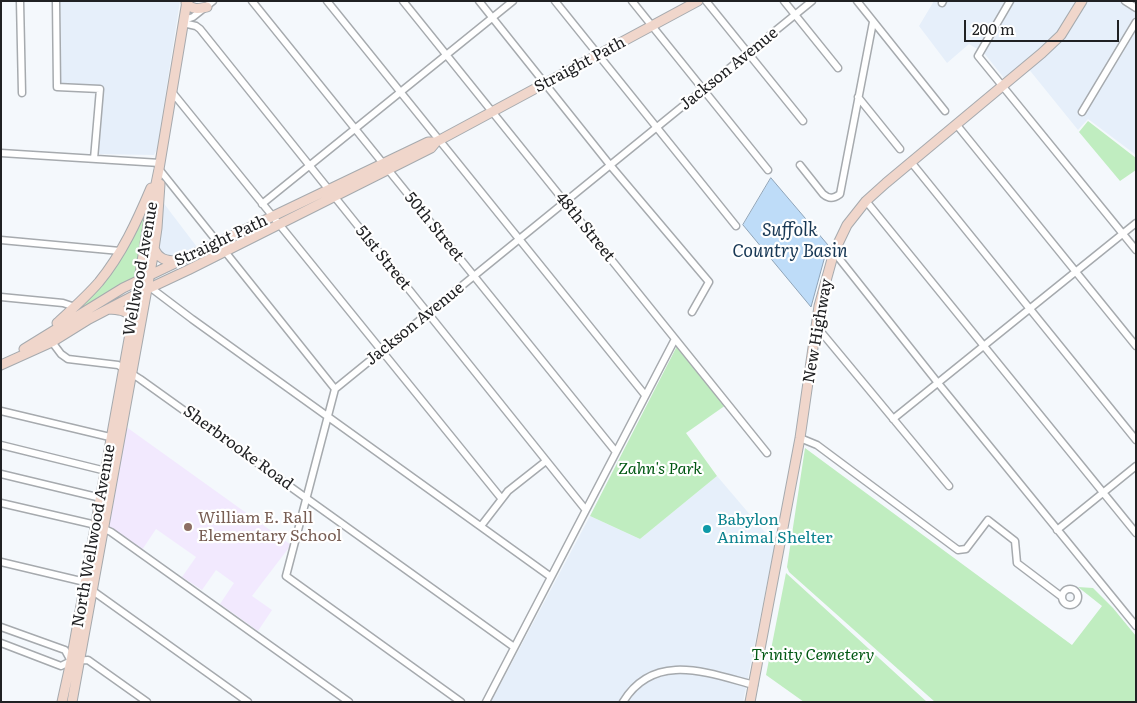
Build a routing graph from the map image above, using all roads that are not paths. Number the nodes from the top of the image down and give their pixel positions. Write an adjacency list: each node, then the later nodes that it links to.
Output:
1 (20, 1): 36 (street)
2 (56, 1): 48 (street)
3 (252, 1): 44 (street, 50th Street)
4 (327, 1): 35 (street)
5 (403, 1): 28 (street, 48th Street)
6 (479, 1): 22 (street)
7 (513, 1): 22 (street)
8 (555, 1): 29 (street)
9 (632, 1): 26 (street)
10 (698, 1): 26 (main road, Straight Path)
11 (706, 1): 27 (street)
12 (784, 1): 21 (street)
13 (812, 1): 21 (street, Jackson Avenue)
14 (857, 1): 24 (street)
15 (1010, 1): 32 (street)
16 (1082, 1): 32 (main road, New Highway)
17 (1125, 1): 20 (street)
18 (186, 2): 19 (main road); 23 (main road, Wellwood Avenue)
19 (210, 4): 23 (street)
20 (1136, 8)
21 (795, 15): 27 (street, Jackson Avenue); 30 (street)
22 (492, 18): 28 (street); 31 (street)
23 (183, 22): 34 (main road, Wellwood Avenue); 53 (street, 51st Street)
24 (873, 22): 37 (street); 38 (street)
25 (1136, 22): 39 (street)
26 (652, 26): 29 (main road, Straight Path); 33 (street)
27 (748, 53): 33 (street, Jackson Avenue); 41 (street)
28 (446, 55): 35 (street); 40 (street, 48th Street)
29 (598, 55): 31 (main road, Straight Path); 43 (street)
30 (838, 68)
31 (545, 84): 40 (main road, Straight Path); 50 (street)
32 (1002, 86): 42 (main road, New Highway); 64 (street)
33 (703, 90): 43 (street, Jackson Avenue); 55 (street)
34 (172, 92): 52 (main road, Wellwood Avenue); 59 (street)
35 (400, 92): 44 (street); 45 (street)
36 (22, 93)
37 (858, 97): 46 (street); 51 (street)
38 (945, 111)
39 (1082, 112)
40 (493, 113): 45 (main road, Straight Path); 58 (street, 48th Street)
41 (803, 120)
42 (956, 124): 49 (main road, New Highway); 75 (street)
43 (656, 127): 50 (street, Jackson Avenue); 63 (street)
44 (355, 129): 53 (street); 54 (street, 50th Street)
45 (437, 141): 54 (main road, Straight Path); 65 (street)
46 (900, 149)
47 (1, 153): 48 (street)
48 (94, 159): 52 (street)
49 (912, 162): 57 (main road, New Highway); 81 (street)
50 (610, 165): 58 (street, Jackson Avenue); 82 (street)
51 (800, 165)
52 (160, 166): 67 (street); 68 (main road, Wellwood Avenue); 70 (main road); 77 (main road, Wellwood Avenue)
53 (309, 166): 56 (street, 51st Street); 59 (street)
54 (385, 167): 56 (main road, Straight Path); 76 (street, 50th Street)
55 (768, 170)
56 (331, 193): 60 (main road, Straight Path); 62 (main road, Straight Path); 83 (street, 51st Street)
57 (866, 201): 72 (main road, New Highway); 88 (street)
58 (565, 202): 65 (street, Jackson Avenue); 87 (street, 48th Street)
59 (262, 204): 60 (street)
60 (272, 217): 62 (street); 67 (main road, Straight Path)
61 (1136, 223): 64 (street)
62 (279, 225): 71 (main road, Straight Path); 90 (street)
63 (736, 226)
64 (1122, 234): 69 (street); 75 (street)
65 (518, 239): 76 (street, Jackson Avenue); 95 (street)
66 (1, 240): 70 (street)
67 (218, 242): 71 (street); 73 (main road, Straight Path)
68 (154, 247): 74 (main road); 77 (main road, Wellwood Avenue)
69 (1136, 250)
70 (120, 251): 79 (main road)
71 (225, 251): 77 (main road, Straight Path); 94 (street)
72 (834, 252): 85 (main road, New Highway); 93 (street)
73 (194, 254): 74 (main road, Straight Path); 77 (main road)
74 (180, 261): 77 (main road, Straight Path)
75 (1075, 272): 81 (street); 89 (street)
76 (473, 276): 83 (street, Jackson Avenue); 103 (street, 50th Street)
77 (144, 285): 80 (main road, Straight Path); 84 (main road, Wellwood Avenue); 86 (main road, Straight Path); 92 (main road); 97 (street)
78 (1, 297): 79 (street)
79 (75, 307): 86 (main road)
80 (107, 309): 84 (main road); 86 (main road, Straight Path)
81 (1029, 309): 88 (street); 101 (street)
82 (692, 312)
83 (428, 313): 90 (street, Jackson Avenue); 105 (street, 51st Street)
84 (132, 320): 92 (main road, Wellwood Avenue)
85 (817, 327): 98 (street); 100 (main road, New Highway)
86 (49, 338): 91 (main road, Straight Path); 92 (street, Sherbrooke Road)
87 (675, 339): 95 (street); 104 (street, 48th Street)
88 (983, 346): 93 (street); 110 (street)
89 (1136, 346)
90 (381, 351): 94 (street, Jackson Avenue); 113 (street)
91 (2, 363)
92 (127, 371): 99 (main road, North Wellwood Avenue); 112 (street, Sherbrooke Road)
93 (938, 383): 98 (street); 118 (street)
94 (335, 389): 97 (street)
95 (645, 396): 103 (street)
96 (1, 411): 99 (street)
97 (327, 416): 112 (street); 116 (street)
98 (893, 419): 109 (street)
99 (116, 438): 107 (main road, North Wellwood Avenue); 117 (main road)
100 (800, 438): 124 (street); 130 (main road, New Highway)
101 (1136, 440)
102 (1, 446): 107 (street)
103 (616, 452): 115 (street)
104 (767, 453)
105 (546, 461): 113 (street); 115 (street, 51st Street)
106 (1136, 466): 110 (street)
107 (106, 471): 111 (main road, North Wellwood Avenue)
108 (1, 474): 111 (street)
109 (949, 486)
110 (1103, 493): 118 (street); 119 (street)
111 (101, 498): 117 (main road, North Wellwood Avenue)
112 (307, 498): 128 (street, Sherbrooke Road); 136 (street)
113 (501, 498): 116 (street)
114 (1, 503): 117 (street)
115 (585, 510): 121 (street)
116 (481, 526): 121 (street)
117 (100, 527): 122 (main road, North Wellwood Avenue); 123 (main road); 135 (street)
118 (1057, 530): 125 (street)
119 (1136, 533)
120 (1, 562): 122 (street)
121 (551, 577): 128 (street)
122 (85, 582): 123 (street); 129 (main road, North Wellwood Avenue)
123 (93, 591): 129 (main road); 134 (street)
124 (1062, 597)
125 (1136, 626)
126 (1, 627): 129 (street)
127 (1, 643): 129 (street)
128 (514, 647): 137 (street)
129 (76, 661): 131 (main road, North Wellwood Avenue); 132 (main road, North Wellwood Avenue); 133 (street)
130 (754, 684): 138 (street); 139 (main road, New Highway)
131 (62, 702)
132 (72, 702)
133 (147, 702)
134 (248, 702)
135 (349, 702)
136 (462, 702)
137 (486, 702)
138 (623, 702)
139 (750, 702)

